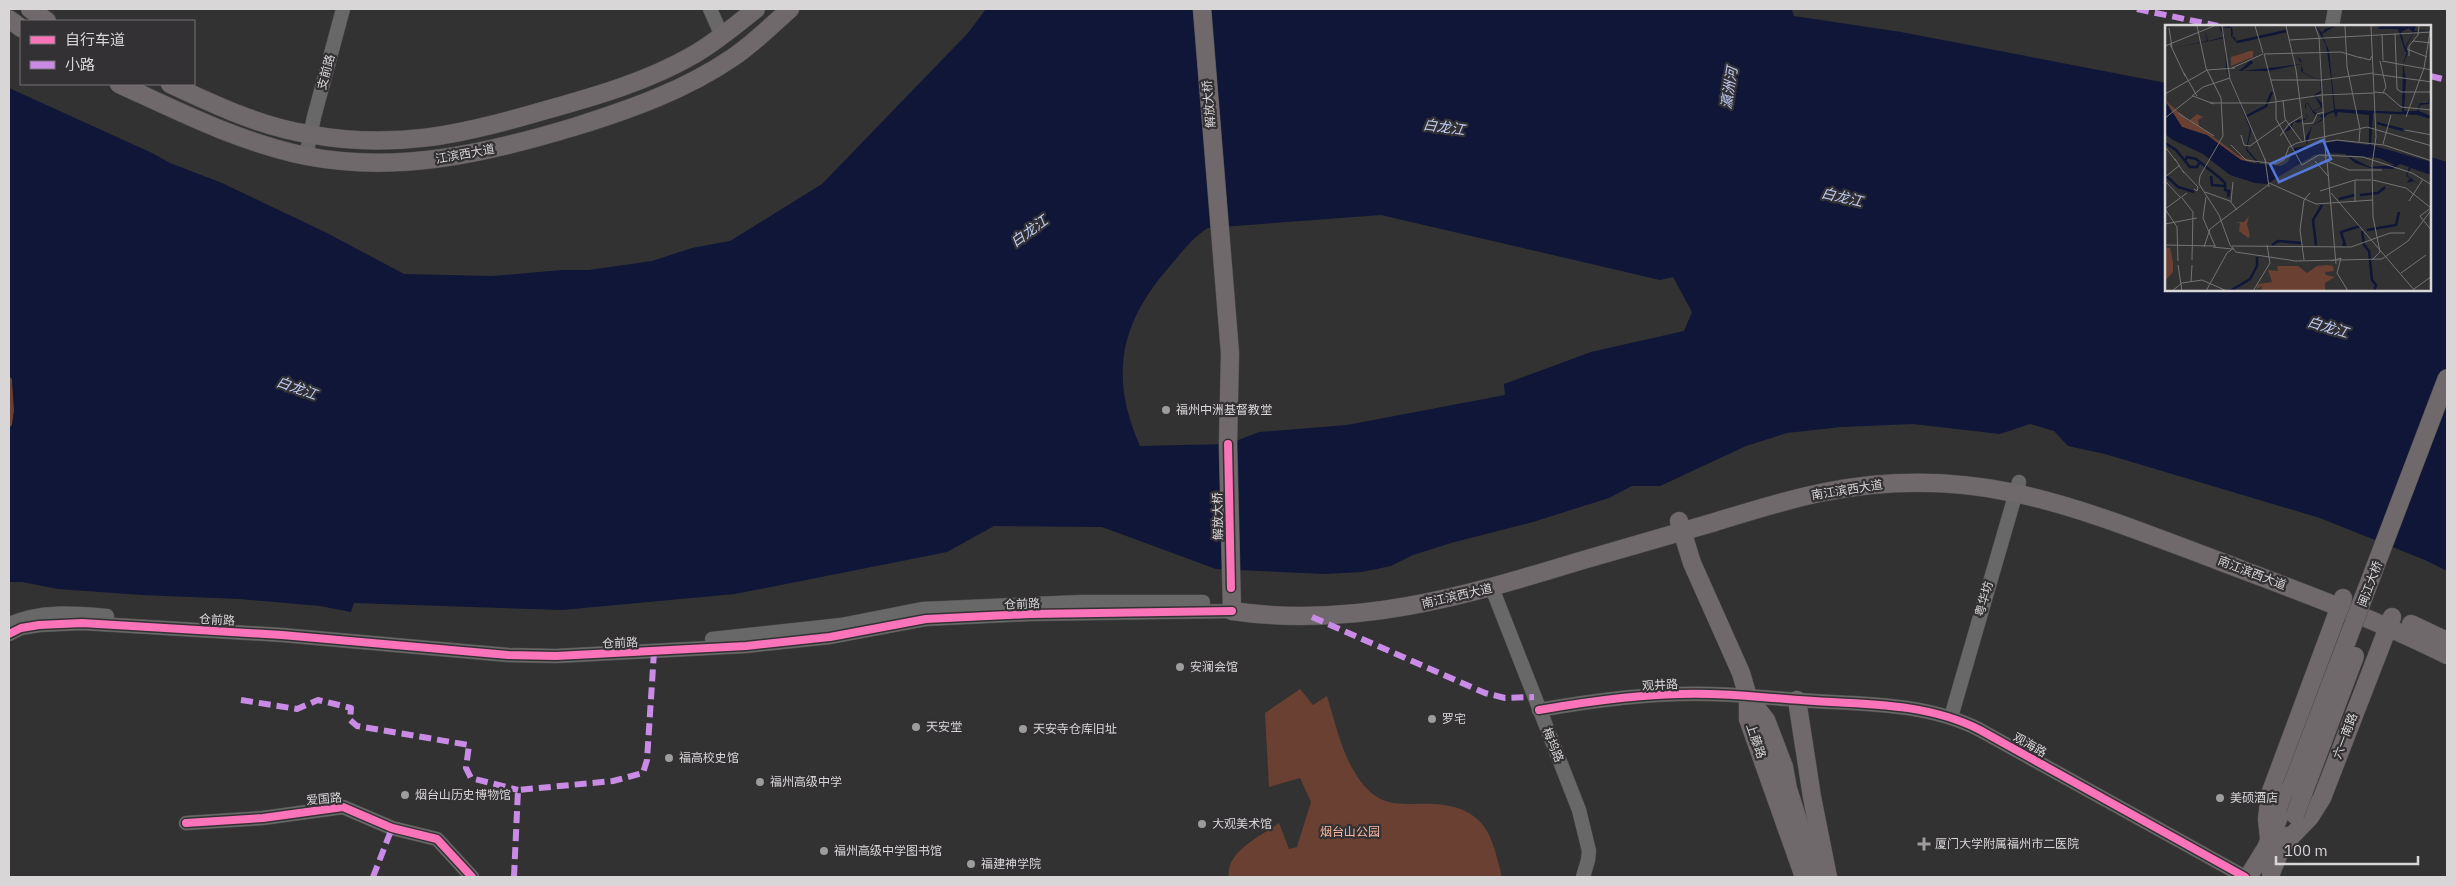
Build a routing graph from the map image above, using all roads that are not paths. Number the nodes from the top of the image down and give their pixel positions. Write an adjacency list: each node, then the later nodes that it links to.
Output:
1 (30, 9): 9 (main road)
2 (343, 9): 15 (street, 支前路)
3 (710, 9): 12 (street)
4 (756, 9): 12 (main road, 江滨西大道)
5 (790, 9): 16 (main road, 江滨西大道)
6 (1202, 9): 22 (main road, 解放大桥)
7 (2335, 9): 10 (street)
8 (9, 19): 11 (main road)
9 (46, 20)
10 (2332, 25)
11 (20, 27)
12 (722, 36): 15 (main road, 江滨西大道)
13 (121, 85): 16 (main road, 江滨西大道)
14 (172, 85): 15 (main road, 江滨西大道)
15 (310, 135): 16 (street, 支前路)
16 (306, 156)
17 (2447, 378): 34 (main road, 闽江大桥, bridge)
18 (2447, 412): 36 (main road, 闽江大桥, bridge)
19 (2018, 487): 20 (main road, 南江滨西大道); 23 (main road, 南江滨西大道); 32 (street, 粤华坊)
20 (1681, 526): 21 (main road, 南江滨西大道); 22 (main road, 南江滨西大道); 29 (main road, 上藤路)
21 (1492, 588): 22 (main road, 南江滨西大道); 31 (street, 梅坞路)
22 (1231, 600): 25 (street, 仓前路); 26 (street, 仓前路)
23 (2341, 602): 24 (main road, 南江滨西大道); 38 (main road, 六一南路)
24 (2390, 622): 27 (main road, 南江滨西大道); 28 (main road, 南江滨西大道); 38 (main road, 六一南路)
25 (9, 624)
26 (9, 634)
27 (2447, 641)
28 (2447, 655)
29 (1748, 697): 30 (street, 观井路); 31 (street, 观井路); 33 (main road); 43 (main road, 上藤路)
30 (1791, 700): 32 (street, 观海路); 35 (main road)
31 (1539, 710): 42 (street, 梅坞路)
32 (1951, 716): 40 (street, 观海路)
33 (1784, 767): 35 (main road); 44 (main road)
34 (2290, 788): 38 (main road, 六一南路)
35 (1812, 798): 45 (main road)
36 (2295, 814): 38 (main road, 六一南路)
37 (186, 823): 41 (street, 爱国路)
38 (2276, 842): 39 (main road, 六一南路); 40 (main road, 六一南路)
39 (2273, 875): 40 (main road)
40 (2247, 876)
41 (472, 877)
42 (1583, 877)
43 (1804, 877)
44 (1819, 877)
45 (1828, 877)

